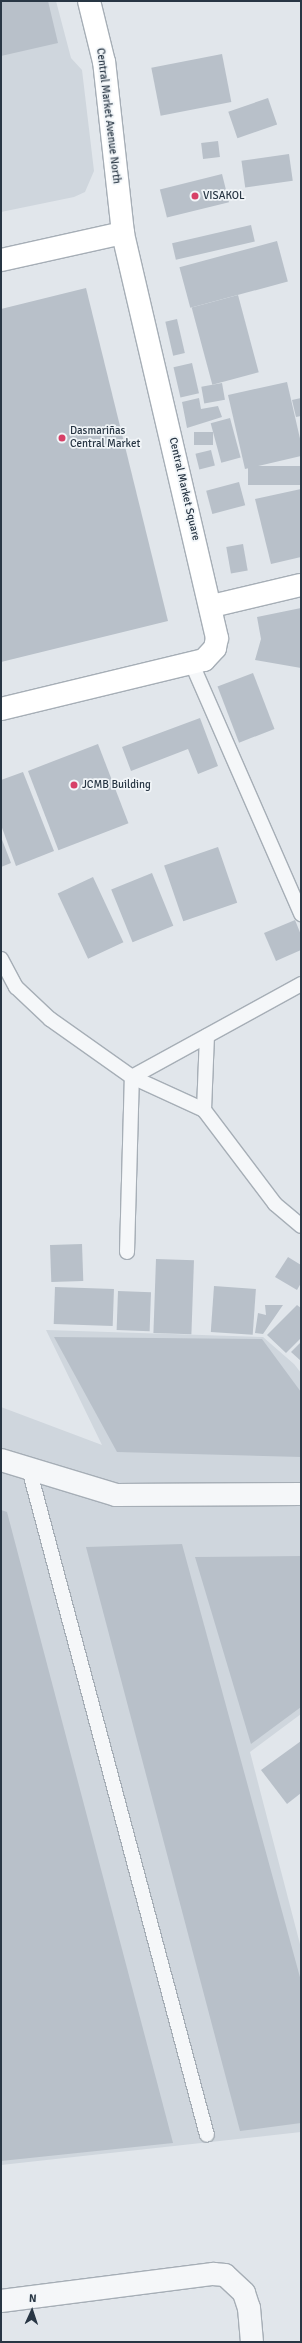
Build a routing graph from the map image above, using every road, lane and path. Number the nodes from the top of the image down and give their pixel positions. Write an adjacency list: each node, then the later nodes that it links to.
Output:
1 (89, 1): 2 (street, Central Market Avenue North)
2 (123, 233): 3 (street); 5 (street, Central Market Square)
3 (1, 260)
4 (301, 585): 5 (street)
5 (212, 606): 6 (street, Central Market Square)
6 (192, 664): 7 (street, Central Market Square); 8 (lane)
7 (1, 709)
8 (301, 914)
9 (1, 959): 12 (lane)
10 (301, 984): 11 (lane)
11 (207, 1036): 12 (lane); 13 (lane)
12 (132, 1077): 13 (lane); 15 (lane)
13 (204, 1110): 14 (lane)
14 (301, 1226)
15 (126, 1252)
16 (1, 1460): 17 (street)
17 (29, 1469): 18 (street); 19 (lane)
18 (301, 1494)
19 (207, 2135)
20 (1, 2301): 21 (street)
21 (252, 2342)

